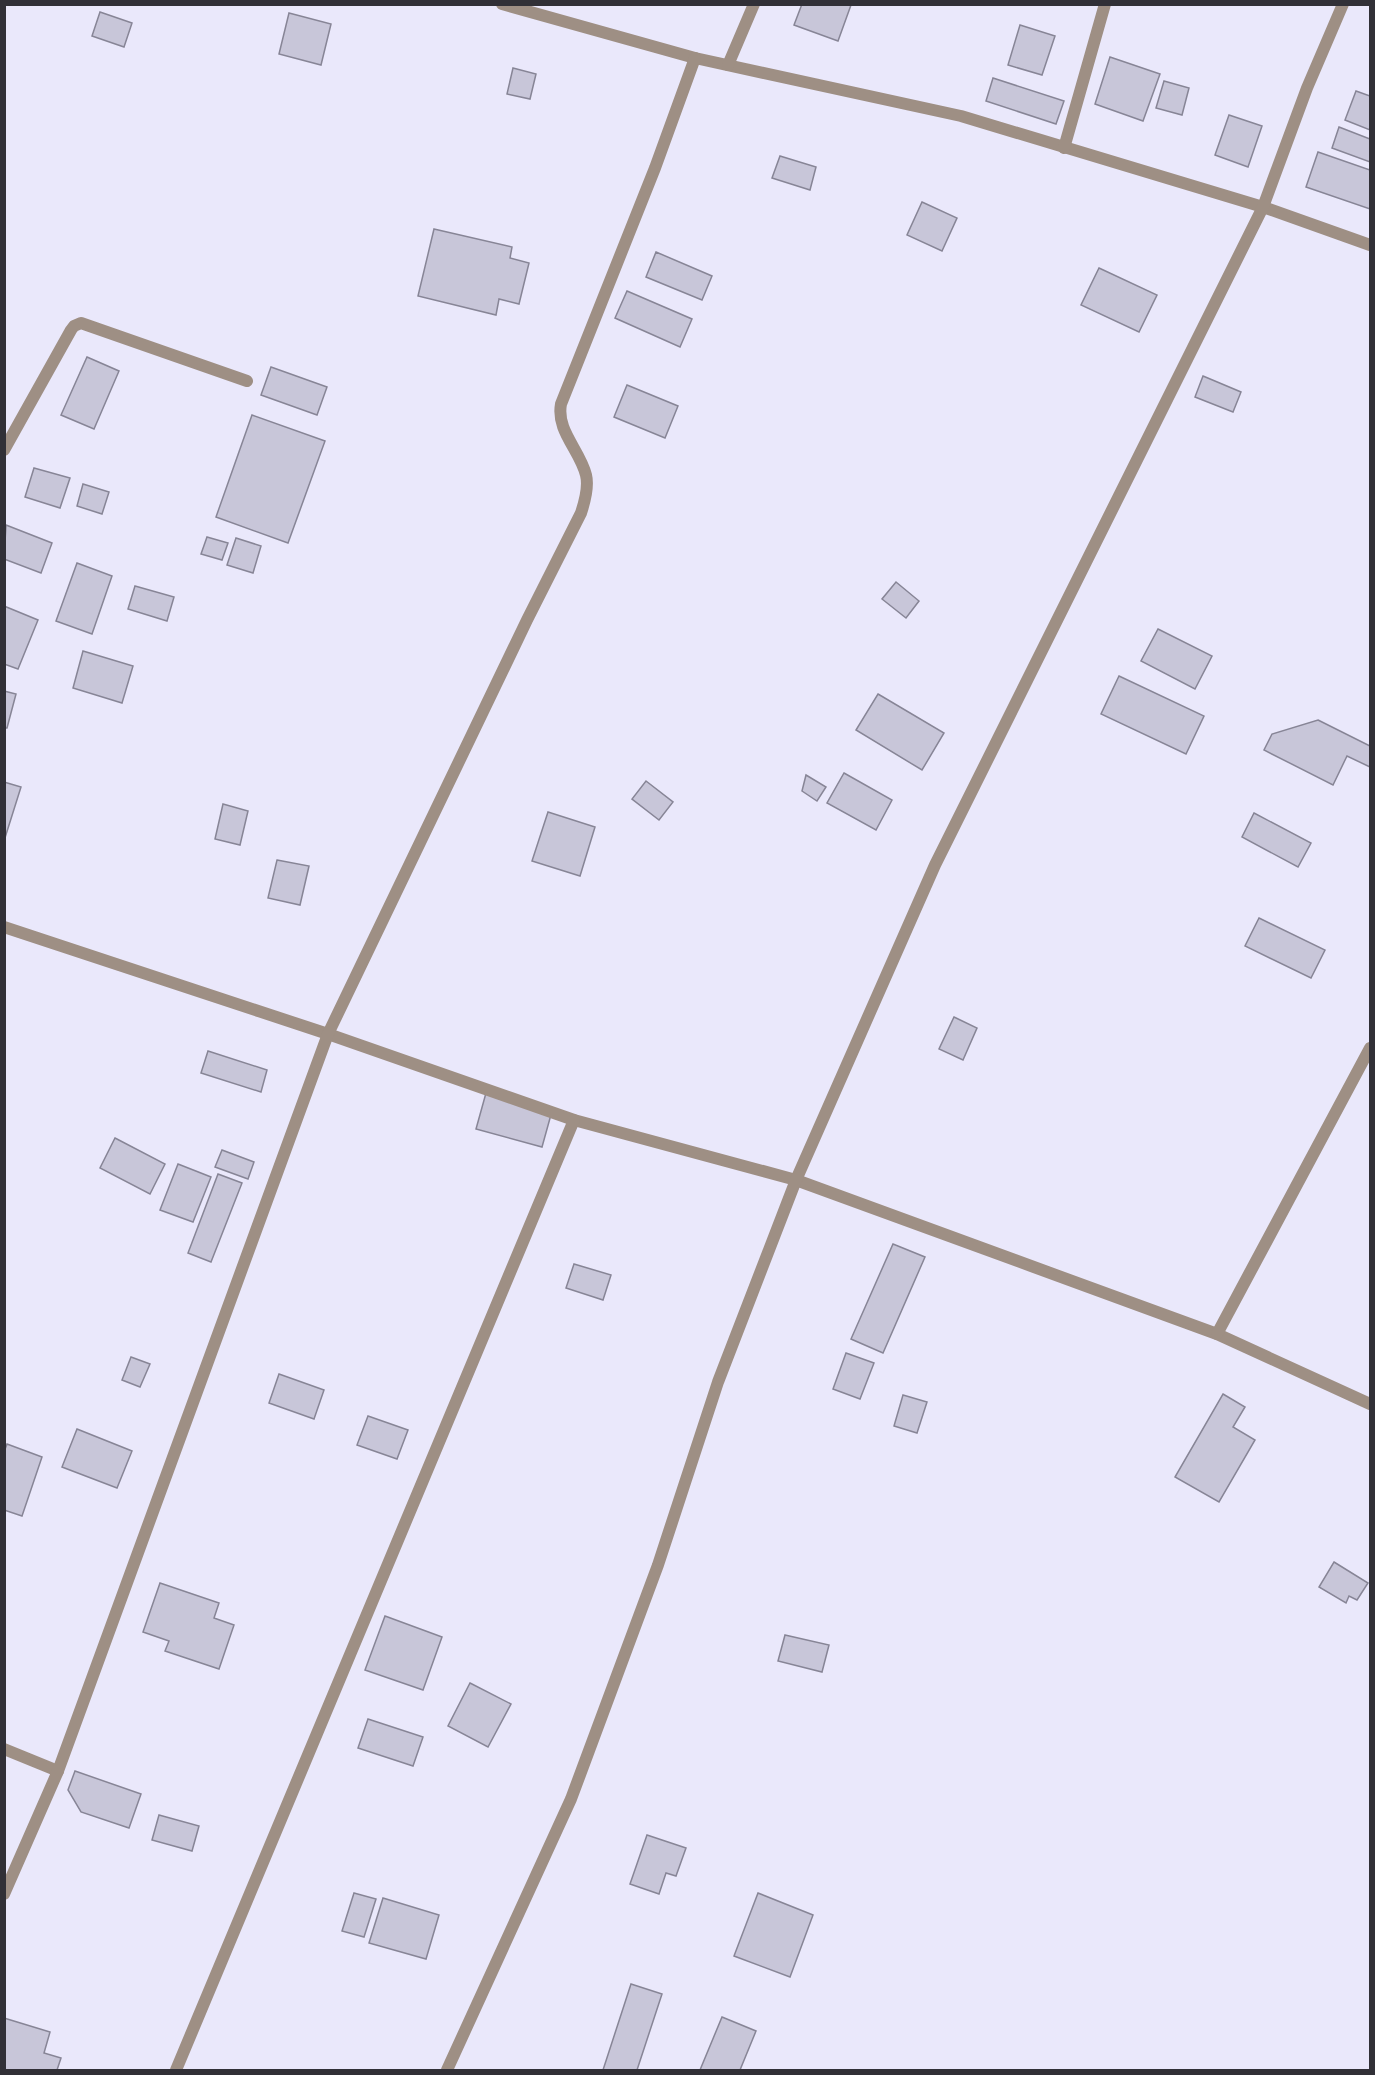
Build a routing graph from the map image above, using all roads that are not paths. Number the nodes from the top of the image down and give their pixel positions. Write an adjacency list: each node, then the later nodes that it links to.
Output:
1 (502, 4): 5 (street)
2 (754, 4): 6 (street)
3 (1105, 4): 7 (street)
4 (1343, 4): 8 (street)
5 (695, 58): 6 (street); 13 (street)
6 (728, 65): 7 (street)
7 (1064, 147): 8 (street)
8 (1263, 207): 9 (street); 16 (street)
9 (1371, 245)
10 (247, 381): 11 (street)
11 (4, 450)
12 (4, 927): 13 (street)
13 (328, 1034): 15 (street); 20 (street)
14 (1371, 1048): 17 (street)
15 (574, 1120): 16 (street); 22 (street)
16 (796, 1180): 17 (street); 23 (street)
17 (1217, 1334): 18 (street)
18 (1371, 1404)
19 (4, 1749): 20 (street)
20 (58, 1771): 21 (street)
21 (4, 1894)
22 (176, 2070)
23 (447, 2070)

